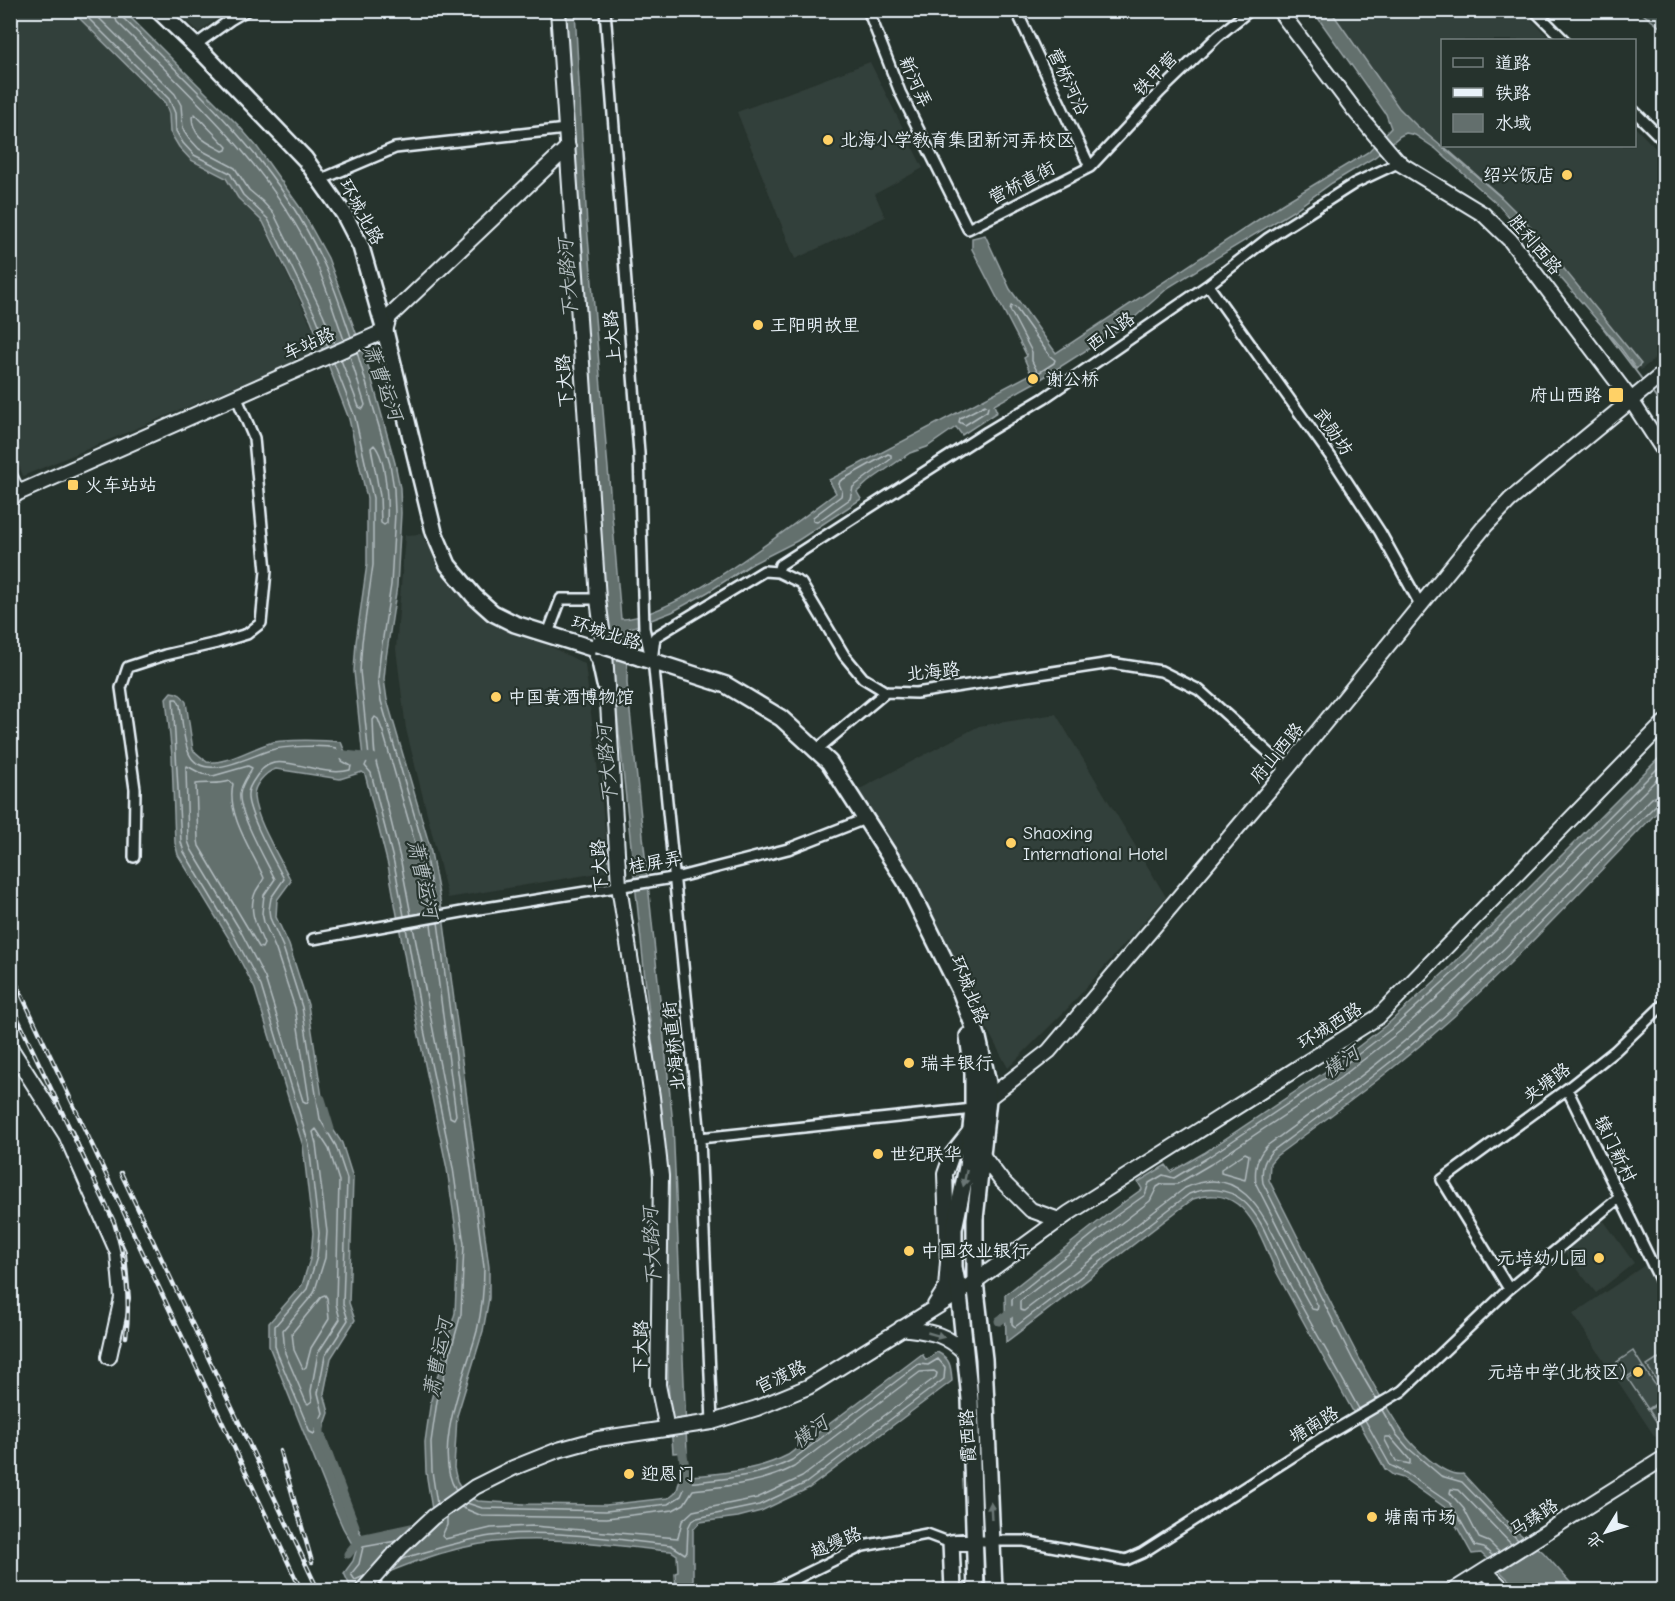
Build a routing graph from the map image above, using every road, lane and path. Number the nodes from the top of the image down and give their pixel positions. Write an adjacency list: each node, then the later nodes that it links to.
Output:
1 (158, 10): 24 (main road, 环城北路)
2 (170, 10): 13 (main road, 环城北路)
3 (247, 10): 13 (street)
4 (558, 10): 15 (street, 下大路)
5 (605, 10): 37 (street, 上大路)
6 (868, 10): 22 (street, 新河弄)
7 (1016, 10): 20 (street, 营桥河沿)
8 (1250, 10): 20 (street, 铁甲营)
9 (1280, 10): 16 (street, 胜利西路)
10 (1288, 10): 16 (street, 胜利西路)
11 (1534, 10): 12 (street)
12 (1563, 39)
13 (201, 41): 21 (main road, 环城北路)
14 (1636, 112): 17 (street)
15 (566, 129): 18 (street, 下大路); 21 (street)
16 (1380, 136): 19 (street, 胜利西路)
17 (1665, 141)
18 (568, 147): 24 (street, 车站路); 33 (street, 下大路)
19 (1397, 157): 23 (street, 西小路); 27 (street, 胜利西路)
20 (1090, 167): 22 (street, 营桥直街)
21 (328, 176): 24 (main road, 环城北路)
22 (968, 229)
23 (1208, 285): 32 (street, 西小路); 34 (street, 武勋坊)
24 (382, 328): 26 (street, 车站路); 35 (main road, 环城北路); 36 (main road, 环城北路)
25 (1661, 376): 27 (street, 府山西路)
26 (236, 396): 31 (street, 车站路); 44 (street)
27 (1635, 397): 28 (street, 胜利西路); 29 (street, 胜利西路); 34 (street, 府山西路)
28 (1665, 434)
29 (1665, 451)
30 (10, 477): 31 (street)
31 (14, 496)
32 (778, 572): 37 (street); 38 (street, 北海路)
33 (598, 599): 35 (street); 39 (street, 下大路)
34 (1421, 606): 42 (street, 府山西路)
35 (550, 627): 36 (main road, 环城北路)
36 (595, 647): 37 (main road, 环城北路, bridge); 39 (street)
37 (645, 663): 41 (main road, 环城北路); 45 (street, 北海桥直街)
38 (886, 692): 41 (street); 42 (street, 北海路)
39 (608, 696): 46 (street, 下大路)
40 (1665, 723): 57 (street, 环城西路)
41 (814, 752): 43 (main road, 环城北路)
42 (1287, 769): 51 (street, 府山西路)
43 (863, 820): 45 (street, 桂屏弄); 51 (main road, 环城北路); 52 (main road, 环城北路)
44 (134, 857)
45 (673, 877): 46 (street, 桂屏弄); 54 (street, 北海桥直街)
46 (619, 886): 47 (street, 桂屏弄); 67 (street, 下大路)
47 (313, 939)
48 (1665, 1004): 50 (street, 夹塘路)
49 (10, 1047): 65 (street)
50 (1567, 1089): 56 (street, 辕门新村); 60 (street, 夹塘路)
51 (988, 1099): 52 (street, 府山西路); 55 (main road, 环城北路)
52 (973, 1109): 53 (main road, 环城北路); 54 (street)
53 (971, 1130): 61 (main road, 环城北路, one-way to 61); 62 (street)
54 (700, 1138): 66 (street, 北海桥直街)
55 (982, 1155): 57 (street); 58 (main road, 环城北路)
56 (1620, 1197): 59 (street, 辕门新村); 60 (street, 塘南路)
57 (1059, 1220): 58 (street, 环城西路)
58 (975, 1281): 61 (street, 环城西路); 70 (main road, 霞西路, one-way to 58)
59 (1665, 1288)
60 (1509, 1289): 70 (street, 塘南路)
61 (959, 1293): 62 (street, 官渡路); 64 (main road, 霞西路)
62 (932, 1310): 63 (street, 官渡路)
63 (901, 1328): 64 (street, one-way to 64); 66 (street, 官渡路)
64 (965, 1353): 69 (main road, 霞西路)
65 (110, 1357)
66 (712, 1422): 67 (street, 官渡路)
67 (667, 1429): 73 (street, 官渡路)
68 (1665, 1458): 72 (street, 马臻路)
69 (974, 1541): 70 (street, 塘南路); 71 (main road); 76 (main road, 霞西路)
70 (992, 1541): 77 (main road, 霞西路)
71 (951, 1543): 74 (street, 越缦路); 75 (main road)
72 (1490, 1569): 78 (street, 马臻路); 79 (street)
73 (363, 1590)
74 (773, 1590)
75 (952, 1590)
76 (976, 1590)
77 (994, 1590)
78 (1454, 1590)
79 (1504, 1590)

